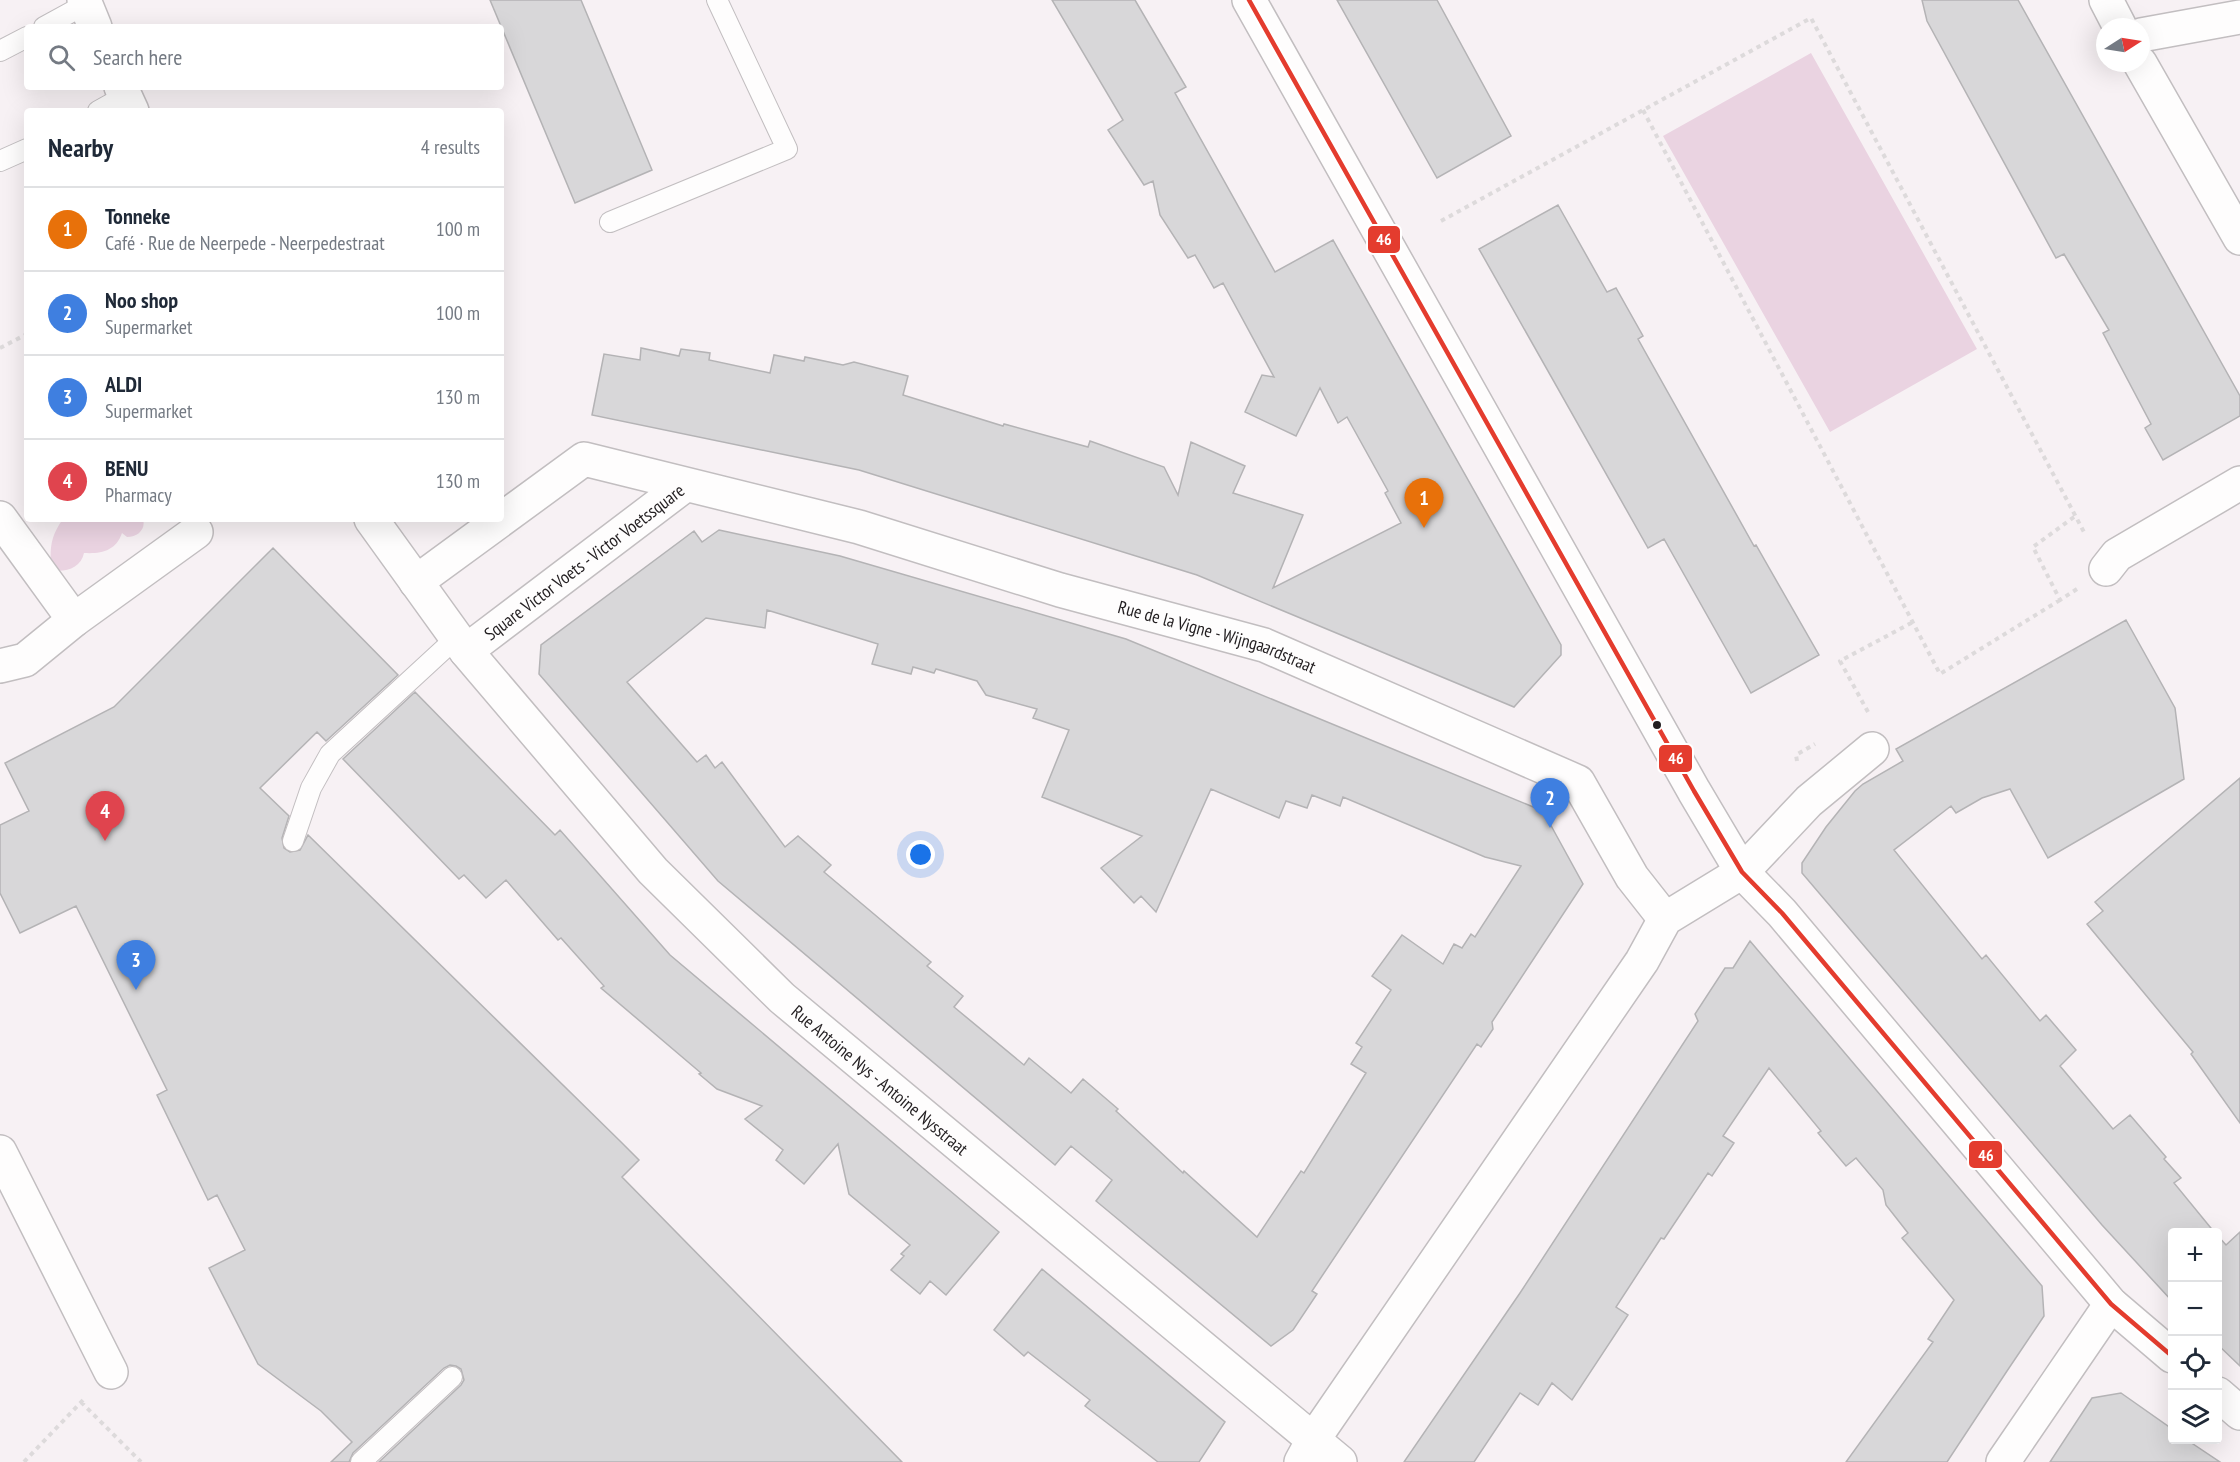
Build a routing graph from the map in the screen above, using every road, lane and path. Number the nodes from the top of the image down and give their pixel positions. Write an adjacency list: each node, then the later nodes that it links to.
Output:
1 (717, 0): 15 (lane)
2 (1250, 0): 41 (street)
3 (2106, 0): 6 (street)
4 (88, 10): 7 (lane)
5 (2240, 17): 8 (street)
6 (2115, 18)
7 (52, 24)
8 (2150, 33)
9 (24, 39): 10 (lane)
10 (0, 51)
11 (2145, 72): 17 (street)
12 (1643, 110): 16 (path); 22 (path); 32 (path)
13 (24, 150): 14 (lane)
14 (0, 161)
15 (610, 222)
16 (1441, 222)
17 (2240, 238)
18 (24, 336): 19 (path)
19 (0, 348)
20 (2240, 483): 28 (street)
21 (685, 484): 24 (street, Square Victor Voets - Victor Voetssquare); 33 (street, Square Victor Voets - Victor Voetssquare); 42 (street, Rue de la Vigne - Wijngaardstraat)
22 (2074, 517): 28 (path); 30 (path)
23 (0, 518): 31 (street)
24 (504, 518)
25 (373, 522): 29 (street, Rue Antoine Nys - Antoine Nysstraat)
26 (498, 522): 29 (street, Square Victor Voets - Victor Voetssquare)
27 (196, 532): 31 (street)
28 (2106, 569): 30 (path)
29 (416, 582): 33 (street, Rue Antoine Nys - Antoine Nysstraat)
30 (2060, 600): 32 (path)
31 (74, 620): 34 (street)
32 (1913, 622): 36 (path)
33 (461, 645): 40 (lane); 51 (street, Rue Antoine Nys - Antoine Nysstraat)
34 (12, 663): 35 (street)
35 (0, 687)
36 (1860, 719)
37 (1823, 739): 39 (path)
38 (1872, 749): 39 (street)
39 (1809, 801): 41 (street)
40 (293, 841)
41 (1742, 872): 42 (street); 44 (street)
42 (1665, 919): 51 (street)
43 (0, 1152): 46 (street)
44 (2111, 1304): 45 (street); 56 (street)
45 (2168, 1353)
46 (111, 1372): 49 (path)
47 (452, 1377): 54 (lane)
48 (2222, 1398): 50 (street)
49 (81, 1402): 52 (path); 53 (path)
50 (2240, 1413)
51 (1307, 1451): 55 (street, Rue Antoine Nys - Antoine Nysstraat)
52 (24, 1462)
53 (141, 1462)
54 (361, 1462)
55 (1340, 1462)
56 (2003, 1462)

